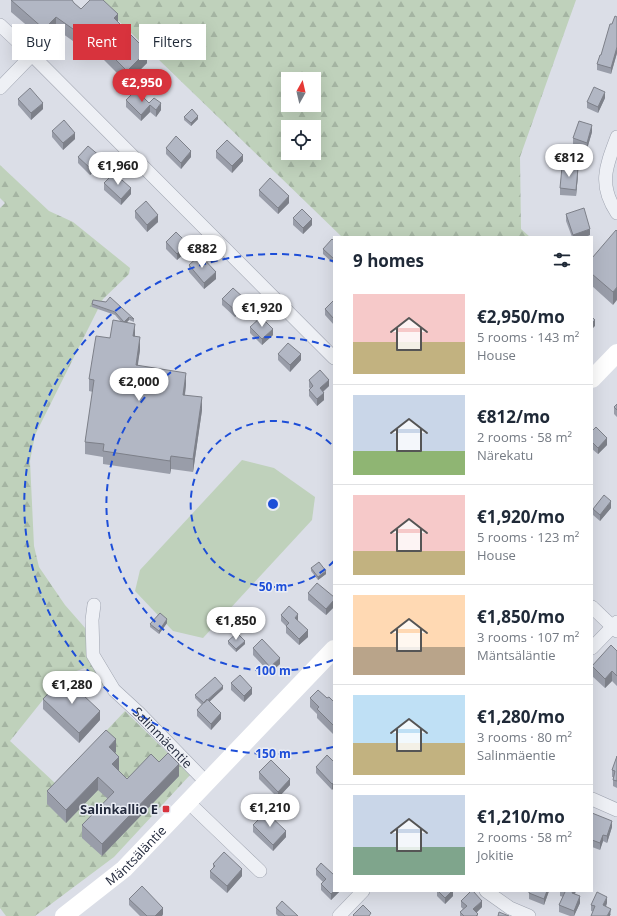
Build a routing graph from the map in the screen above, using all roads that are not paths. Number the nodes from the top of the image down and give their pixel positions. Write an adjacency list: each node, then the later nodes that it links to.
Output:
1 (0, 25): 2 (street)
2 (12, 36)
3 (27, 60): 5 (street)
4 (37, 60): 9 (street)
5 (0, 88)
6 (617, 137): 7 (street)
7 (617, 213)
8 (617, 353): 10 (street)
9 (333, 357)
10 (593, 378)
11 (94, 605): 16 (street, Salinmäentie)
12 (593, 608): 13 (street)
13 (616, 627): 14 (street)
14 (593, 647)
15 (333, 650): 16 (street, Mäntsäläntie)
16 (206, 782): 18 (street, Mäntsäläntie)
17 (593, 799): 19 (street)
18 (188, 802): 20 (street); 23 (street, Mäntsäläntie)
19 (617, 810)
20 (260, 871)
21 (361, 892): 24 (street)
22 (487, 892): 25 (street)
23 (67, 915)
24 (339, 916)
25 (529, 916)

